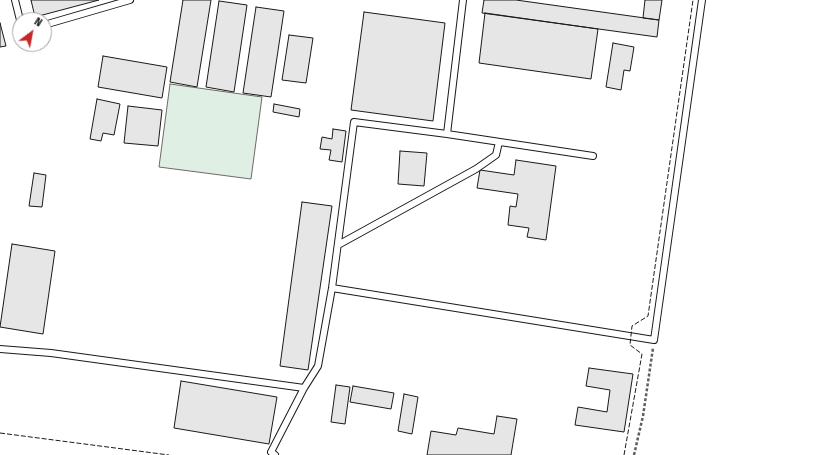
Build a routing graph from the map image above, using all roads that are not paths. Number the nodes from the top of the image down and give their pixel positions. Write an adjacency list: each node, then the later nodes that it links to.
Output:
1 (15, 0): 5 (lane)
2 (130, 0): 6 (lane)
3 (463, 0): 7 (lane)
4 (702, 0): 11 (lane)
5 (18, 12)
6 (52, 23)
7 (447, 134): 8 (lane); 10 (lane)
8 (499, 142): 9 (lane); 10 (lane)
9 (593, 156)
10 (338, 245): 11 (lane)
11 (332, 288): 13 (lane)
12 (0, 350): 13 (lane)
13 (304, 388): 14 (lane)
14 (275, 455)

